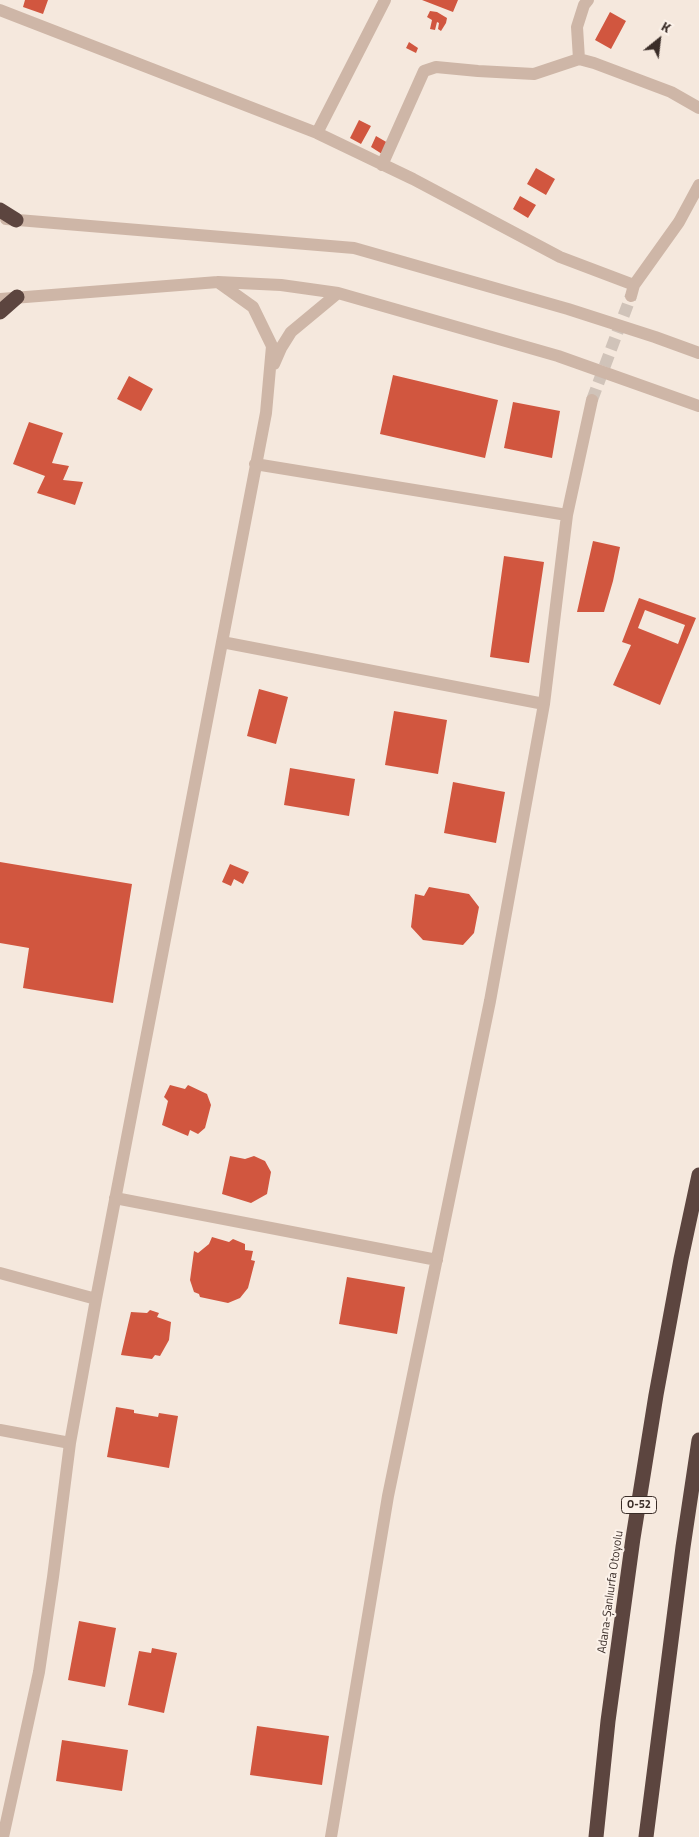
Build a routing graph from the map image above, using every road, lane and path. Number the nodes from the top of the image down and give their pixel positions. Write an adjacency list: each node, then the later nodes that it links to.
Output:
1 (385, 0): 6 (street)
2 (588, 0): 4 (street)
3 (0, 10): 6 (street)
4 (579, 59): 5 (street); 7 (street)
5 (699, 108)
6 (317, 133): 7 (street)
7 (382, 165): 8 (street)
8 (699, 185)
9 (0, 210): 11 (highway)
10 (0, 218): 11 (street)
11 (16, 220): 12 (street); 19 (street)
12 (0, 226)
13 (218, 282): 15 (street); 16 (street); 20 (street)
14 (0, 291): 16 (street)
15 (338, 293): 20 (street); 22 (street)
16 (17, 297): 17 (street); 18 (highway)
17 (0, 299)
18 (0, 312)
19 (699, 353)
20 (270, 374): 23 (street)
21 (592, 400): 24 (street)
22 (699, 406)
23 (255, 464): 24 (street); 25 (street)
24 (567, 515): 26 (street)
25 (222, 642): 26 (street); 28 (street)
26 (544, 704): 29 (street)
27 (699, 1175): 37 (highway, Adana-Şanlıurfa Otoyolu / O-52)
28 (115, 1198): 29 (street); 31 (street)
29 (436, 1260): 36 (street)
30 (0, 1273): 31 (street)
31 (96, 1299): 34 (street)
32 (0, 1430): 34 (street)
33 (699, 1440): 38 (highway)
34 (70, 1443): 35 (street)
35 (2, 1837)
36 (331, 1837)
37 (596, 1837)
38 (646, 1837)

